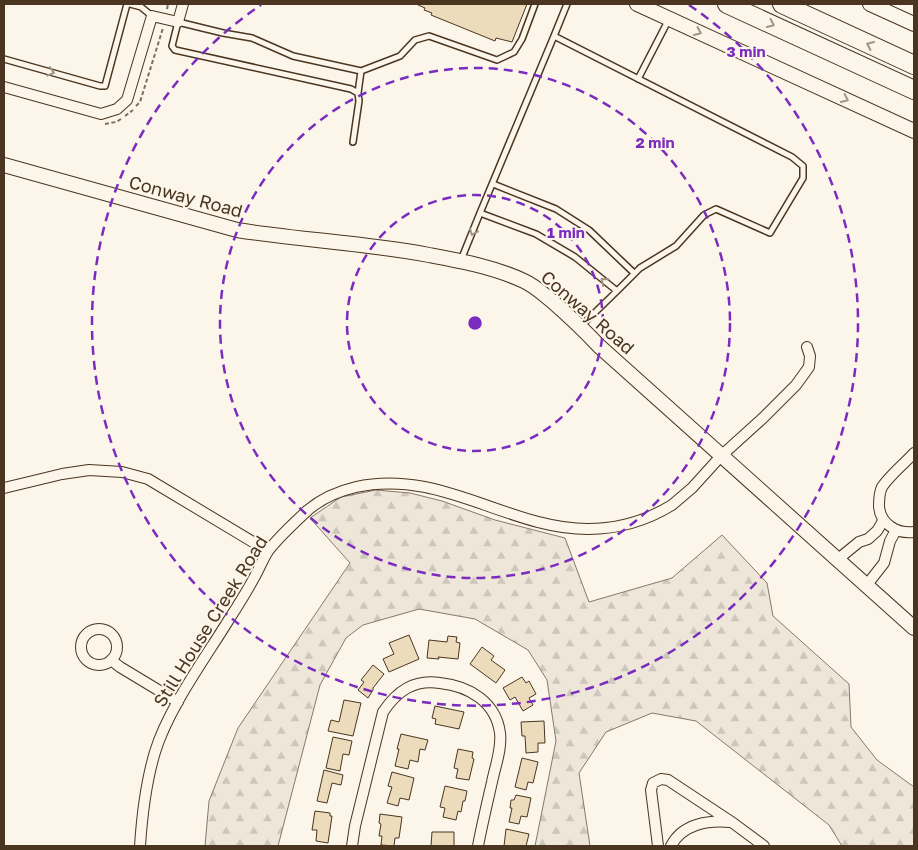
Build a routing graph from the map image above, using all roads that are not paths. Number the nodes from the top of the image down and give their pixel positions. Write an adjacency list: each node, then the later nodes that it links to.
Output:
1 (128, 4): 9 (lane); 14 (lane, one-way to 1)
2 (183, 4): 11 (street)
3 (535, 4): 16 (lane)
4 (566, 4): 13 (lane)
5 (637, 4): 10 (street)
6 (727, 4): 19 (highway, one-way to 19)
7 (782, 4): 15 (highway, one-way to 7)
8 (870, 4): 12 (street)
9 (152, 16): 11 (street); 18 (street)
10 (669, 18): 17 (lane); 21 (street, one-way to 21)
11 (178, 22): 16 (lane); 20 (lane)
12 (914, 24)
13 (554, 36): 17 (lane); 24 (lane)
14 (4, 59)
15 (914, 65)
16 (361, 71): 20 (lane)
17 (638, 79): 27 (lane)
18 (4, 87)
19 (914, 90)
20 (358, 93): 22 (lane)
21 (914, 131)
22 (353, 142)
23 (4, 165): 26 (street, Conway Road)
24 (493, 184): 25 (lane); 27 (lane)
25 (480, 213): 26 (lane, one-way to 26); 28 (lane, one-way to 25)
26 (461, 260): 29 (street, Conway Road)
27 (634, 273): 28 (lane)
28 (616, 291): 29 (lane)
29 (581, 327): 32 (street, Conway Road)
30 (807, 347): 32 (street, Still House Creek Road)
31 (914, 453): 34 (street)
32 (721, 456): 38 (street, Still House Creek Road); 40 (street, Conway Road)
33 (4, 488): 38 (street)
34 (883, 521): 35 (street); 37 (street)
35 (896, 530): 36 (street); 39 (street)
36 (914, 532)
37 (868, 539): 39 (street); 40 (street)
38 (268, 551): 44 (street, Still House Creek Road)
39 (886, 551): 41 (street)
40 (837, 560): 41 (street, Conway Road)
41 (866, 586): 42 (street, Conway Road)
42 (914, 628)
43 (111, 660): 44 (street)
44 (178, 702): 46 (street, Still House Creek Road)
45 (733, 823): 49 (street); 50 (street); 51 (street)
46 (140, 846)
47 (352, 846): 48 (street)
48 (478, 846)
49 (658, 846)
50 (671, 846)
51 (764, 846)

